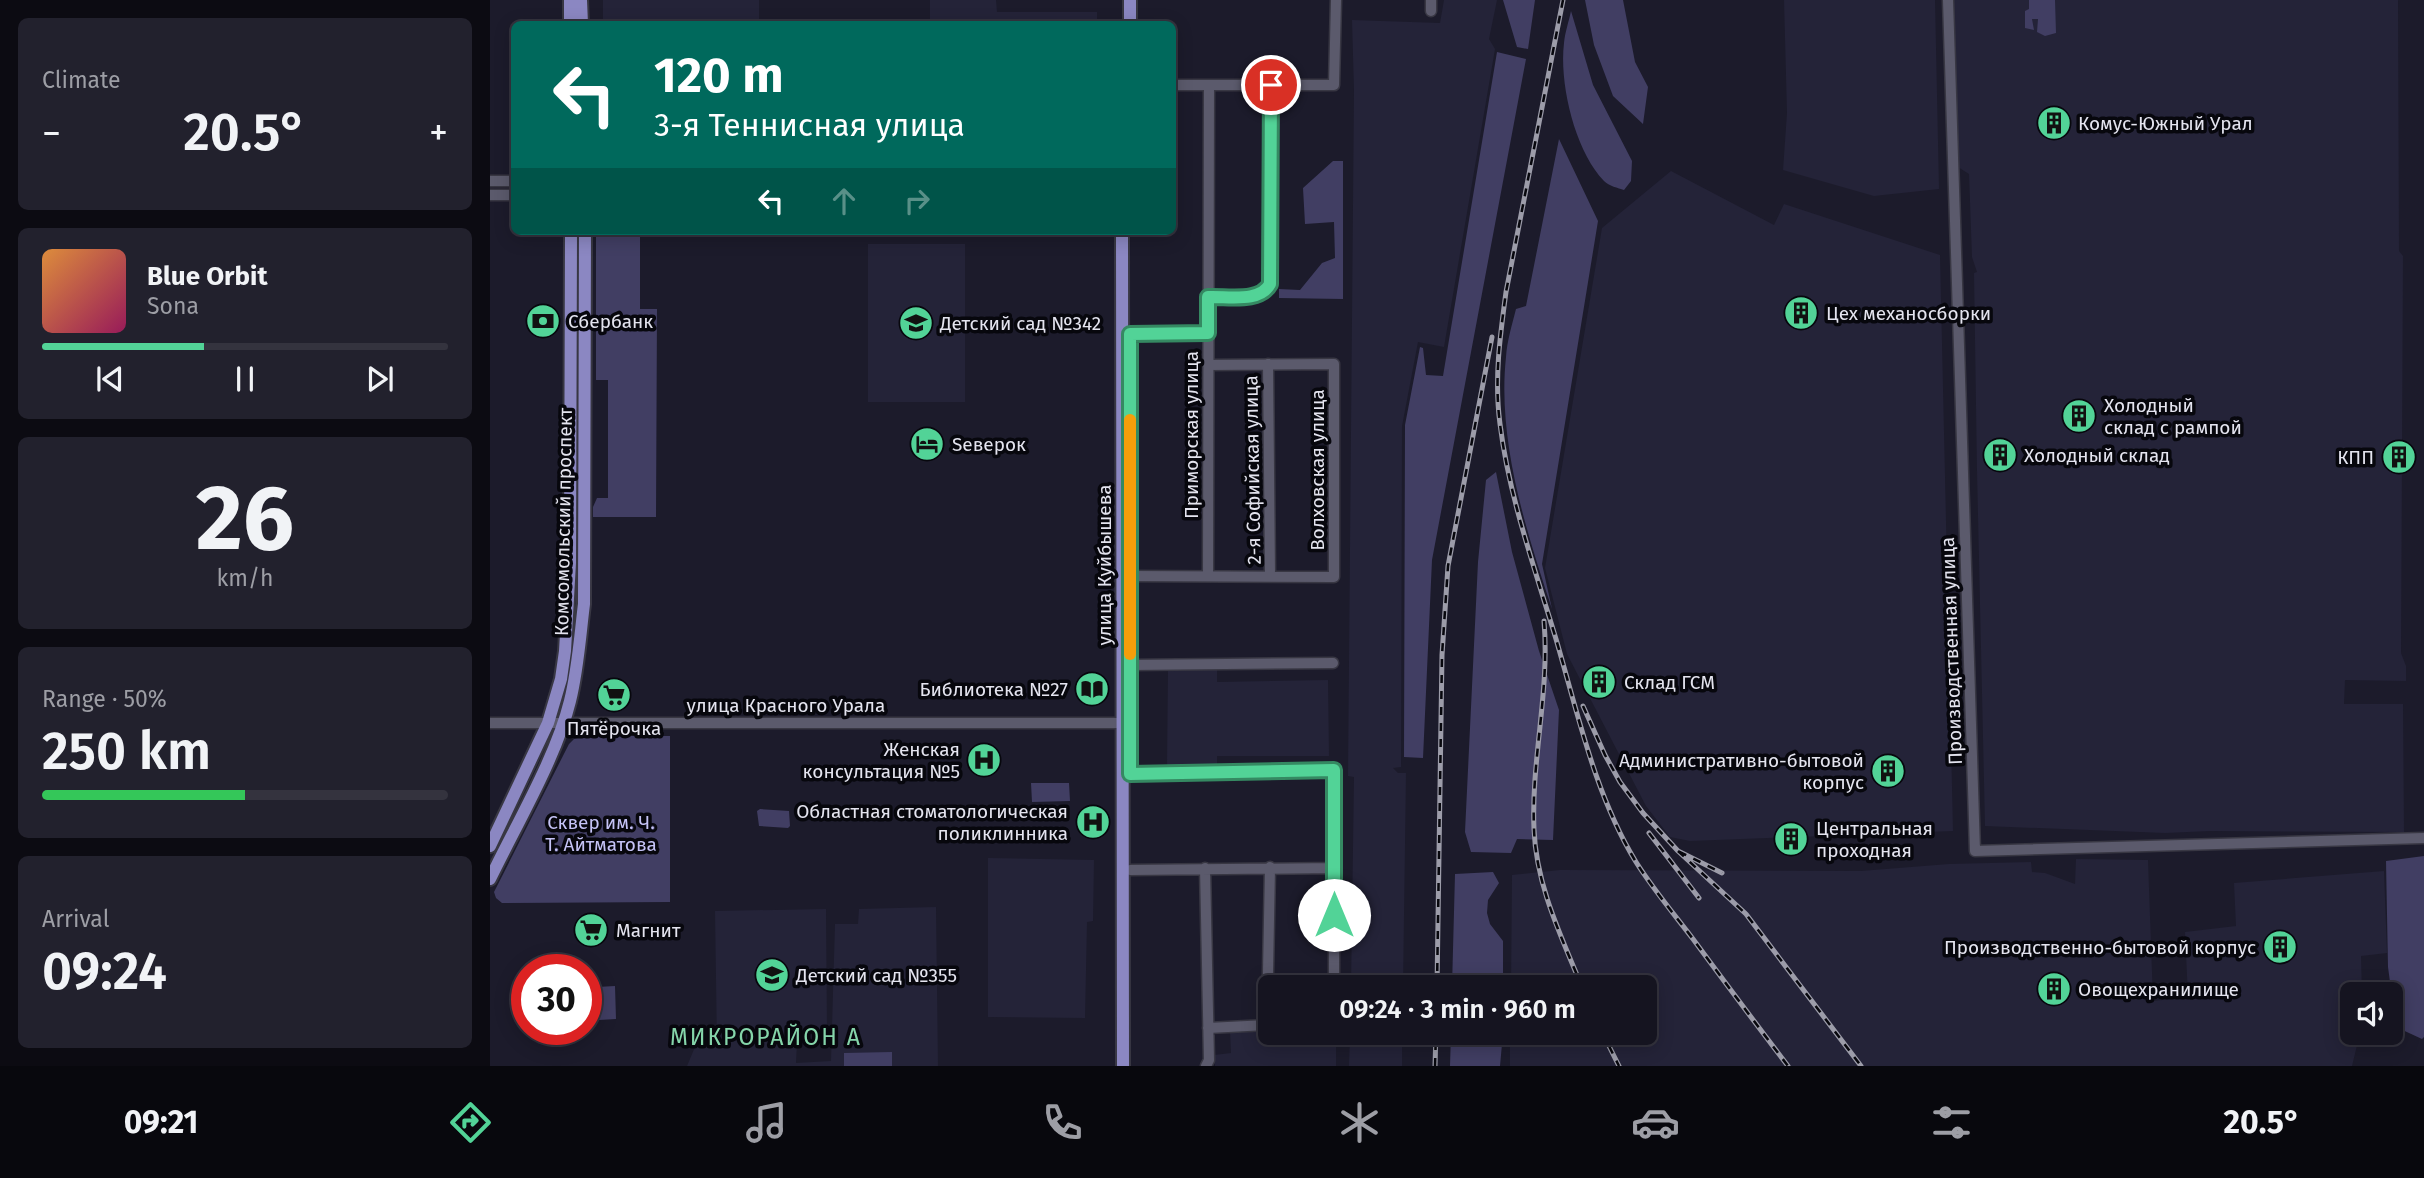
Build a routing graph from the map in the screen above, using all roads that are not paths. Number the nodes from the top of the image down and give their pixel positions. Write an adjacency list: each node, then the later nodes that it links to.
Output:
1 (570, 0): 9 (main road)
2 (582, 0): 10 (main road)
3 (1122, 0): 11 (main road)
4 (1130, 0): 12 (main road)
5 (1336, 0): 15 (street)
6 (1431, 0): 8 (street)
7 (1948, 0): 38 (street, Производственная улица)
8 (1431, 11)
9 (570, 21)
10 (582, 21)
11 (1122, 21)
12 (1130, 21)
13 (1176, 85): 14 (street)
14 (1209, 85): 15 (street); 23 (street, Приморская улица)
15 (1271, 85): 23 (street)
16 (490, 181): 17 (street)
17 (511, 181)
18 (490, 195): 19 (street)
19 (511, 195)
20 (571, 235): 35 (main road, Комсомольский проспект)
21 (585, 235): 33 (main road, Комсомольский проспект)
22 (1126, 237): 25 (main road, улица Куйбышева)
23 (1208, 297): 24 (street, Приморская улица)
24 (1208, 333): 25 (street); 27 (street, Приморская улица)
25 (1126, 334): 28 (main road, улица Куйбышева)
26 (1268, 364): 27 (street); 30 (street, 2-я Софийская улица); 30 (street, Волховская улица)
27 (1208, 365): 29 (street, Приморская улица)
28 (1127, 576): 29 (street); 32 (main road, улица Куйбышева); 36 (main road, улица Куйбышева)
29 (1208, 576): 30 (street)
30 (1270, 576)
31 (1333, 663): 32 (street)
32 (1130, 665): 36 (main road, улица Куйбышева)
33 (563, 722): 35 (street, улица Красного Урала); 36 (street, улица Красного Урала); 44 (main road, Комсомольский проспект)
34 (490, 723): 35 (street, улица Красного Урала)
35 (548, 723): 39 (main road, Комсомольский проспект)
36 (1127, 723): 37 (main road, улица Куйбышева); 43 (main road, улица Куйбышева)
37 (1130, 774): 42 (street); 43 (main road, улица Куйбышева)
38 (2424, 838)
39 (490, 846)
40 (1269, 867): 41 (street); 42 (street); 46 (street)
41 (1205, 868): 43 (street); 46 (street)
42 (1335, 868): 45 (street)
43 (1126, 871): 47 (main road, улица Куйбышева); 48 (main road, улица Куйбышева)
44 (490, 879)
45 (1334, 975)
46 (1208, 1028): 49 (street)
47 (1122, 1066)
48 (1129, 1066)
49 (1206, 1066)

